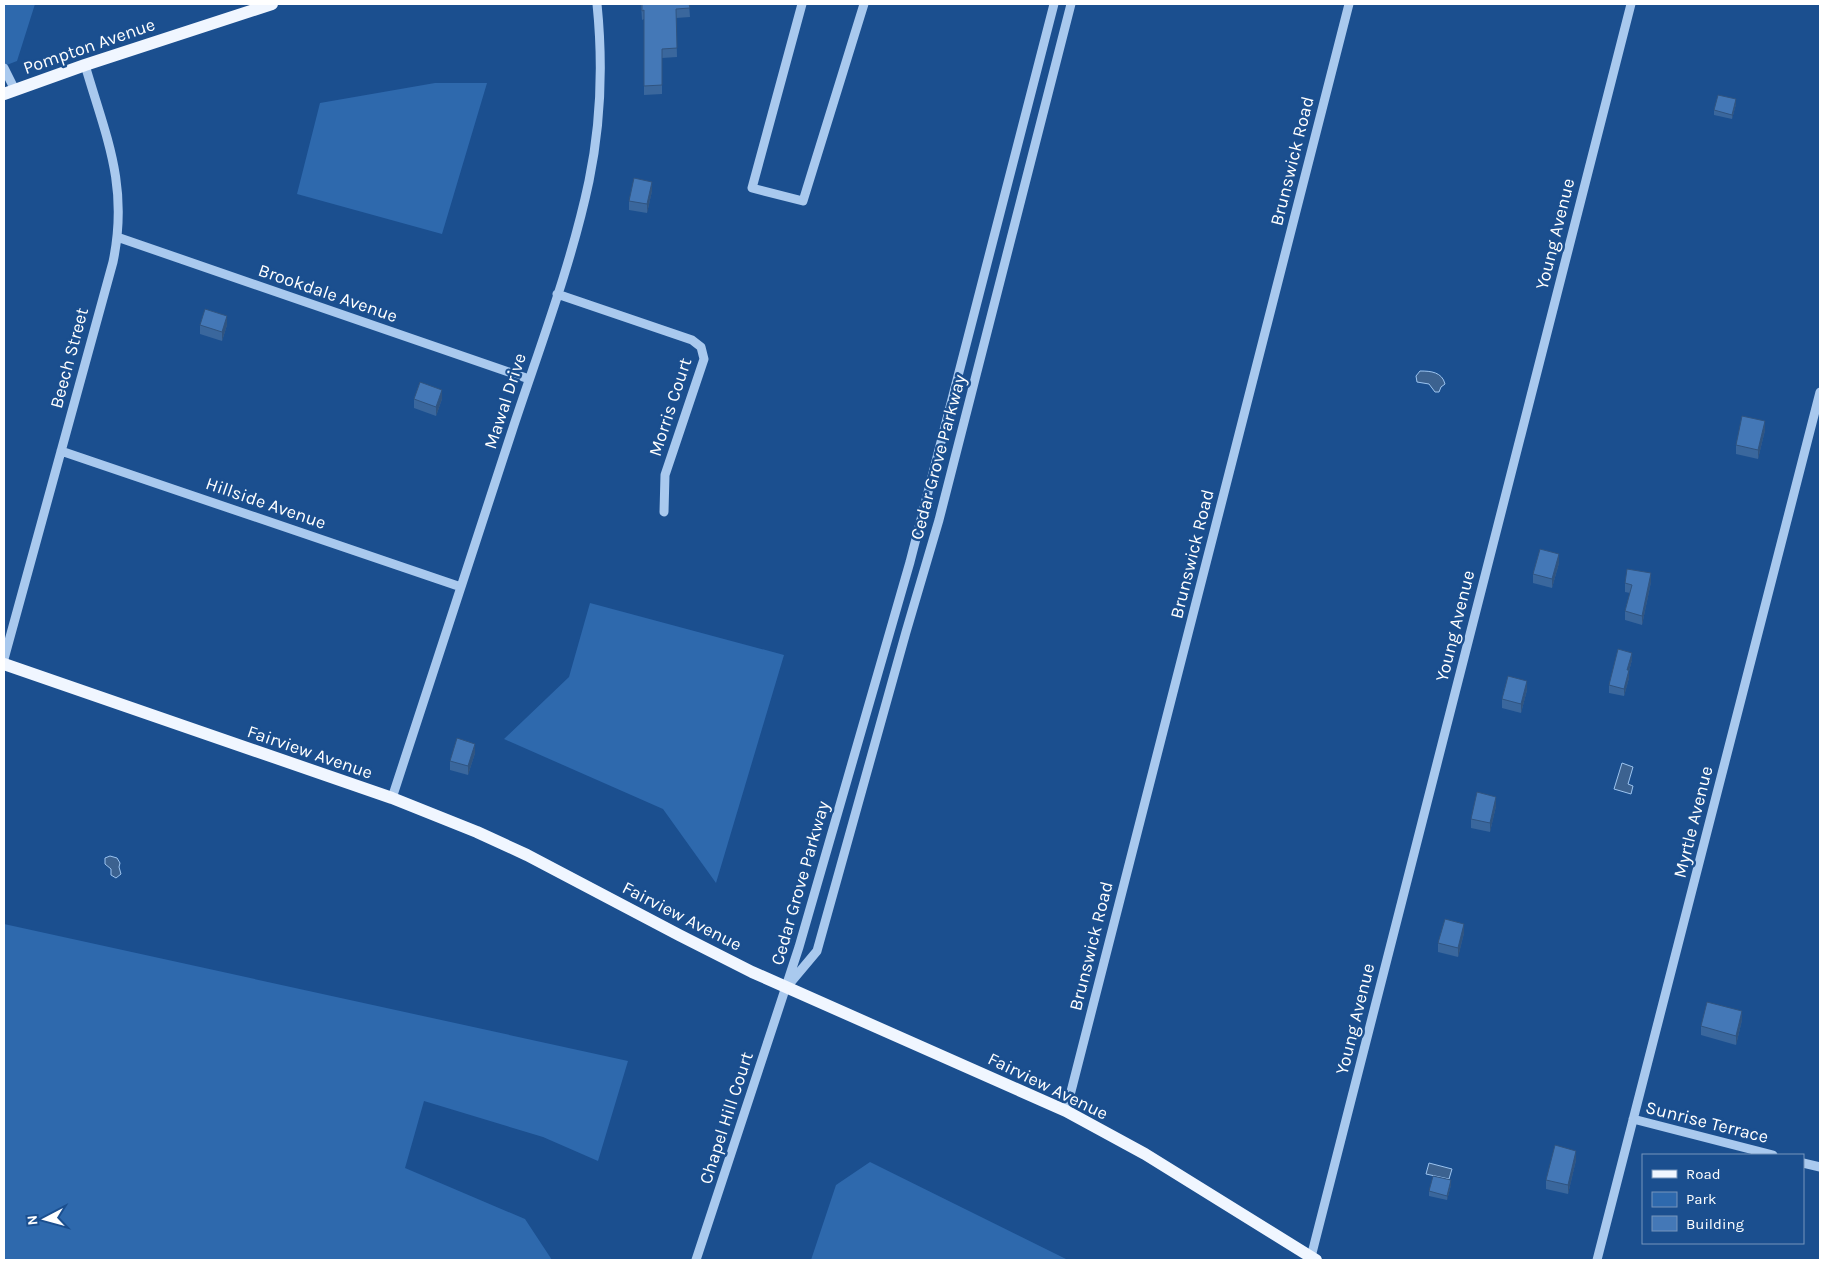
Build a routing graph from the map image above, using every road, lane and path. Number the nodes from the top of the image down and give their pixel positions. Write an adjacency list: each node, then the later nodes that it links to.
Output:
1 (272, 4): 9 (main road, Pompton Avenue)
2 (597, 4): 15 (street, Mawal Drive)
3 (802, 4): 4 (street)
4 (864, 4)
5 (1054, 4): 12 (street, Cedar Grove Parkway)
6 (1071, 4): 13 (street, Cedar Grove Parkway)
7 (1349, 4): 31 (street, Brunswick Road)
8 (1631, 4): 36 (street, Young Avenue)
9 (85, 65): 11 (main road, Pompton Avenue); 14 (street, Beech Street)
10 (4, 68): 11 (street)
11 (10, 92)
12 (1017, 151): 13 (street); 16 (street, Cedar Grove Parkway)
13 (1033, 155): 17 (street, Cedar Grove Parkway)
14 (117, 237): 18 (street, Brookdale Avenue); 20 (street, Beech Street)
15 (557, 294): 18 (street, Mawal Drive); 21 (street, Morris Court)
16 (965, 352): 17 (street, Cedar Grove Parkway); 22 (street, Cedar Grove Parkway)
17 (981, 356): 23 (street, Cedar Grove Parkway)
18 (529, 379): 24 (street, Mawal Drive)
19 (1820, 392): 32 (street, Myrtle Avenue)
20 (61, 451): 24 (street, Hillside Avenue); 25 (street, Beech Street)
21 (664, 512)
22 (910, 562): 23 (street, Cedar Grove Parkway); 27 (street, Cedar Grove Parkway)
23 (926, 566): 28 (street, Cedar Grove Parkway)
24 (461, 587): 29 (street, Mawal Drive)
25 (4, 659)
26 (4, 664): 29 (main road, Fairview Avenue)
27 (851, 766): 28 (street); 30 (street, Cedar Grove Parkway)
28 (867, 770): 30 (street, Cedar Grove Parkway)
29 (392, 798): 30 (main road, Fairview Avenue)
30 (787, 986): 31 (main road, Fairview Avenue); 37 (street, Chapel Hill Court)
31 (1066, 1111): 36 (main road, Fairview Avenue)
32 (1633, 1120): 33 (street, Sunrise Terrace); 38 (street, Myrtle Avenue)
33 (1769, 1154)
34 (1804, 1163): 35 (street)
35 (1820, 1167)
36 (1314, 1259)
37 (696, 1260)
38 (1597, 1260)

